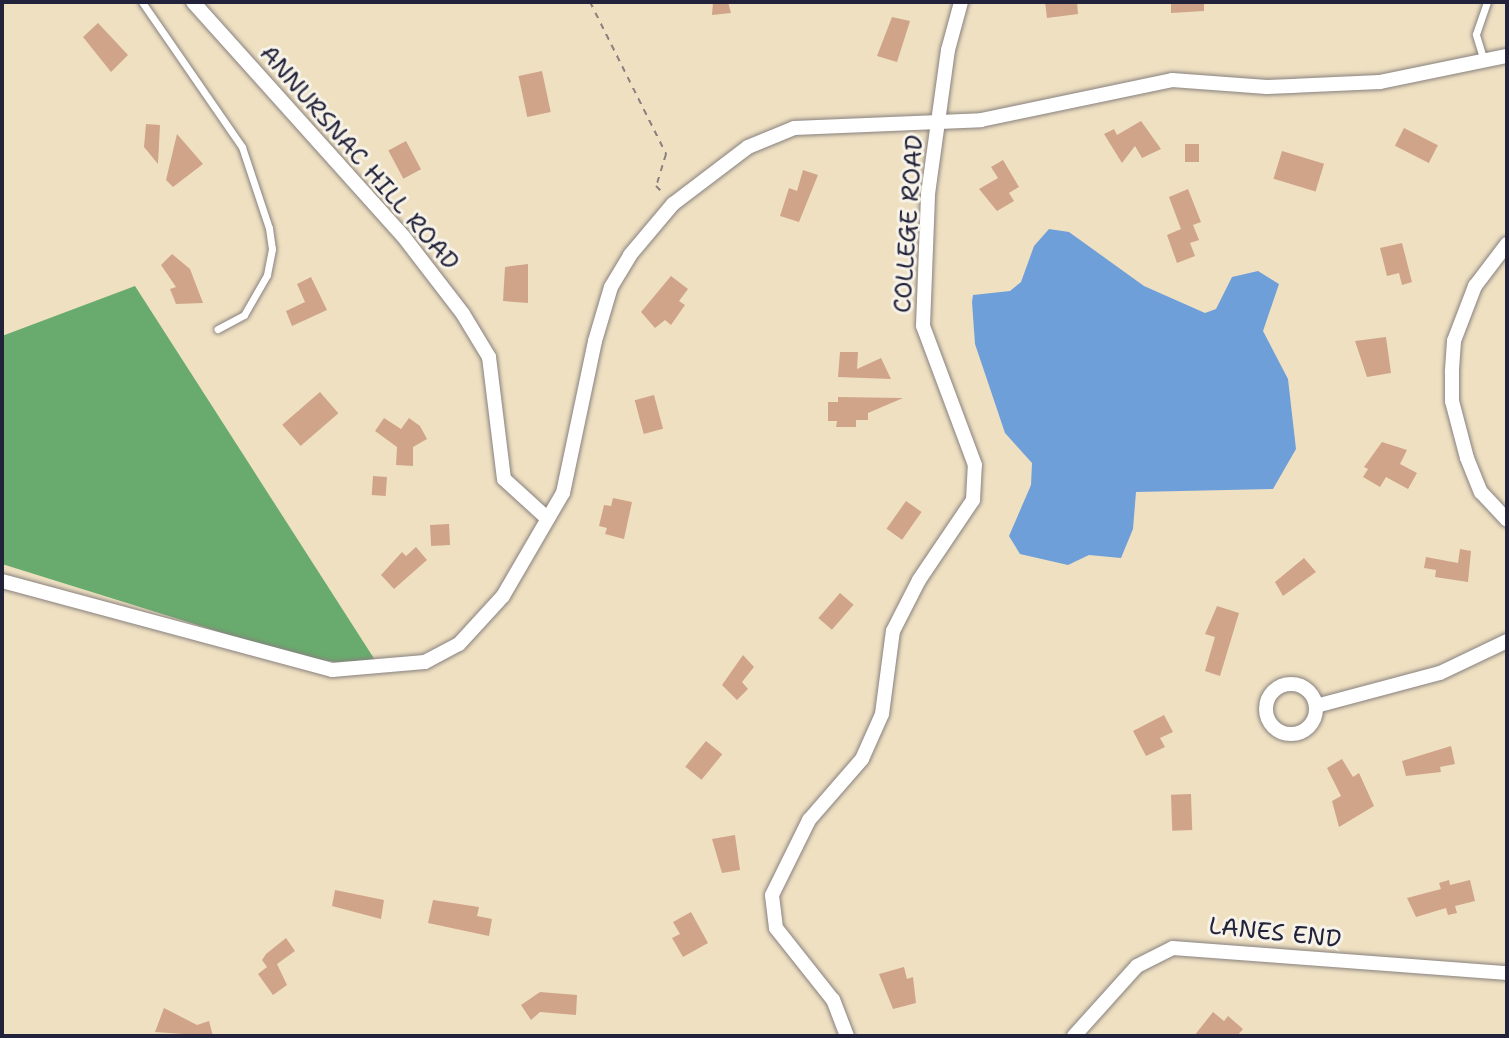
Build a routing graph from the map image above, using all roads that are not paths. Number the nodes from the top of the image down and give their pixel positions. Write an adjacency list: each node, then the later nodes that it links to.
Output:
1 (142, 2): 9 (lane)
2 (193, 2): 10 (street, ANNURSNAC HILL ROAD)
3 (961, 2): 7 (street, COLLEGE ROAD)
4 (1487, 2): 6 (lane)
5 (1507, 56): 6 (street)
6 (1484, 61): 7 (street)
7 (938, 122): 10 (street); 16 (street, COLLEGE ROAD)
8 (1507, 244): 11 (street)
9 (218, 329)
10 (548, 519): 12 (street)
11 (1507, 520)
12 (2, 581)
13 (1507, 641): 14 (street)
14 (1316, 706)
15 (1507, 973): 17 (street, LANES END)
16 (847, 1036)
17 (1074, 1036)

